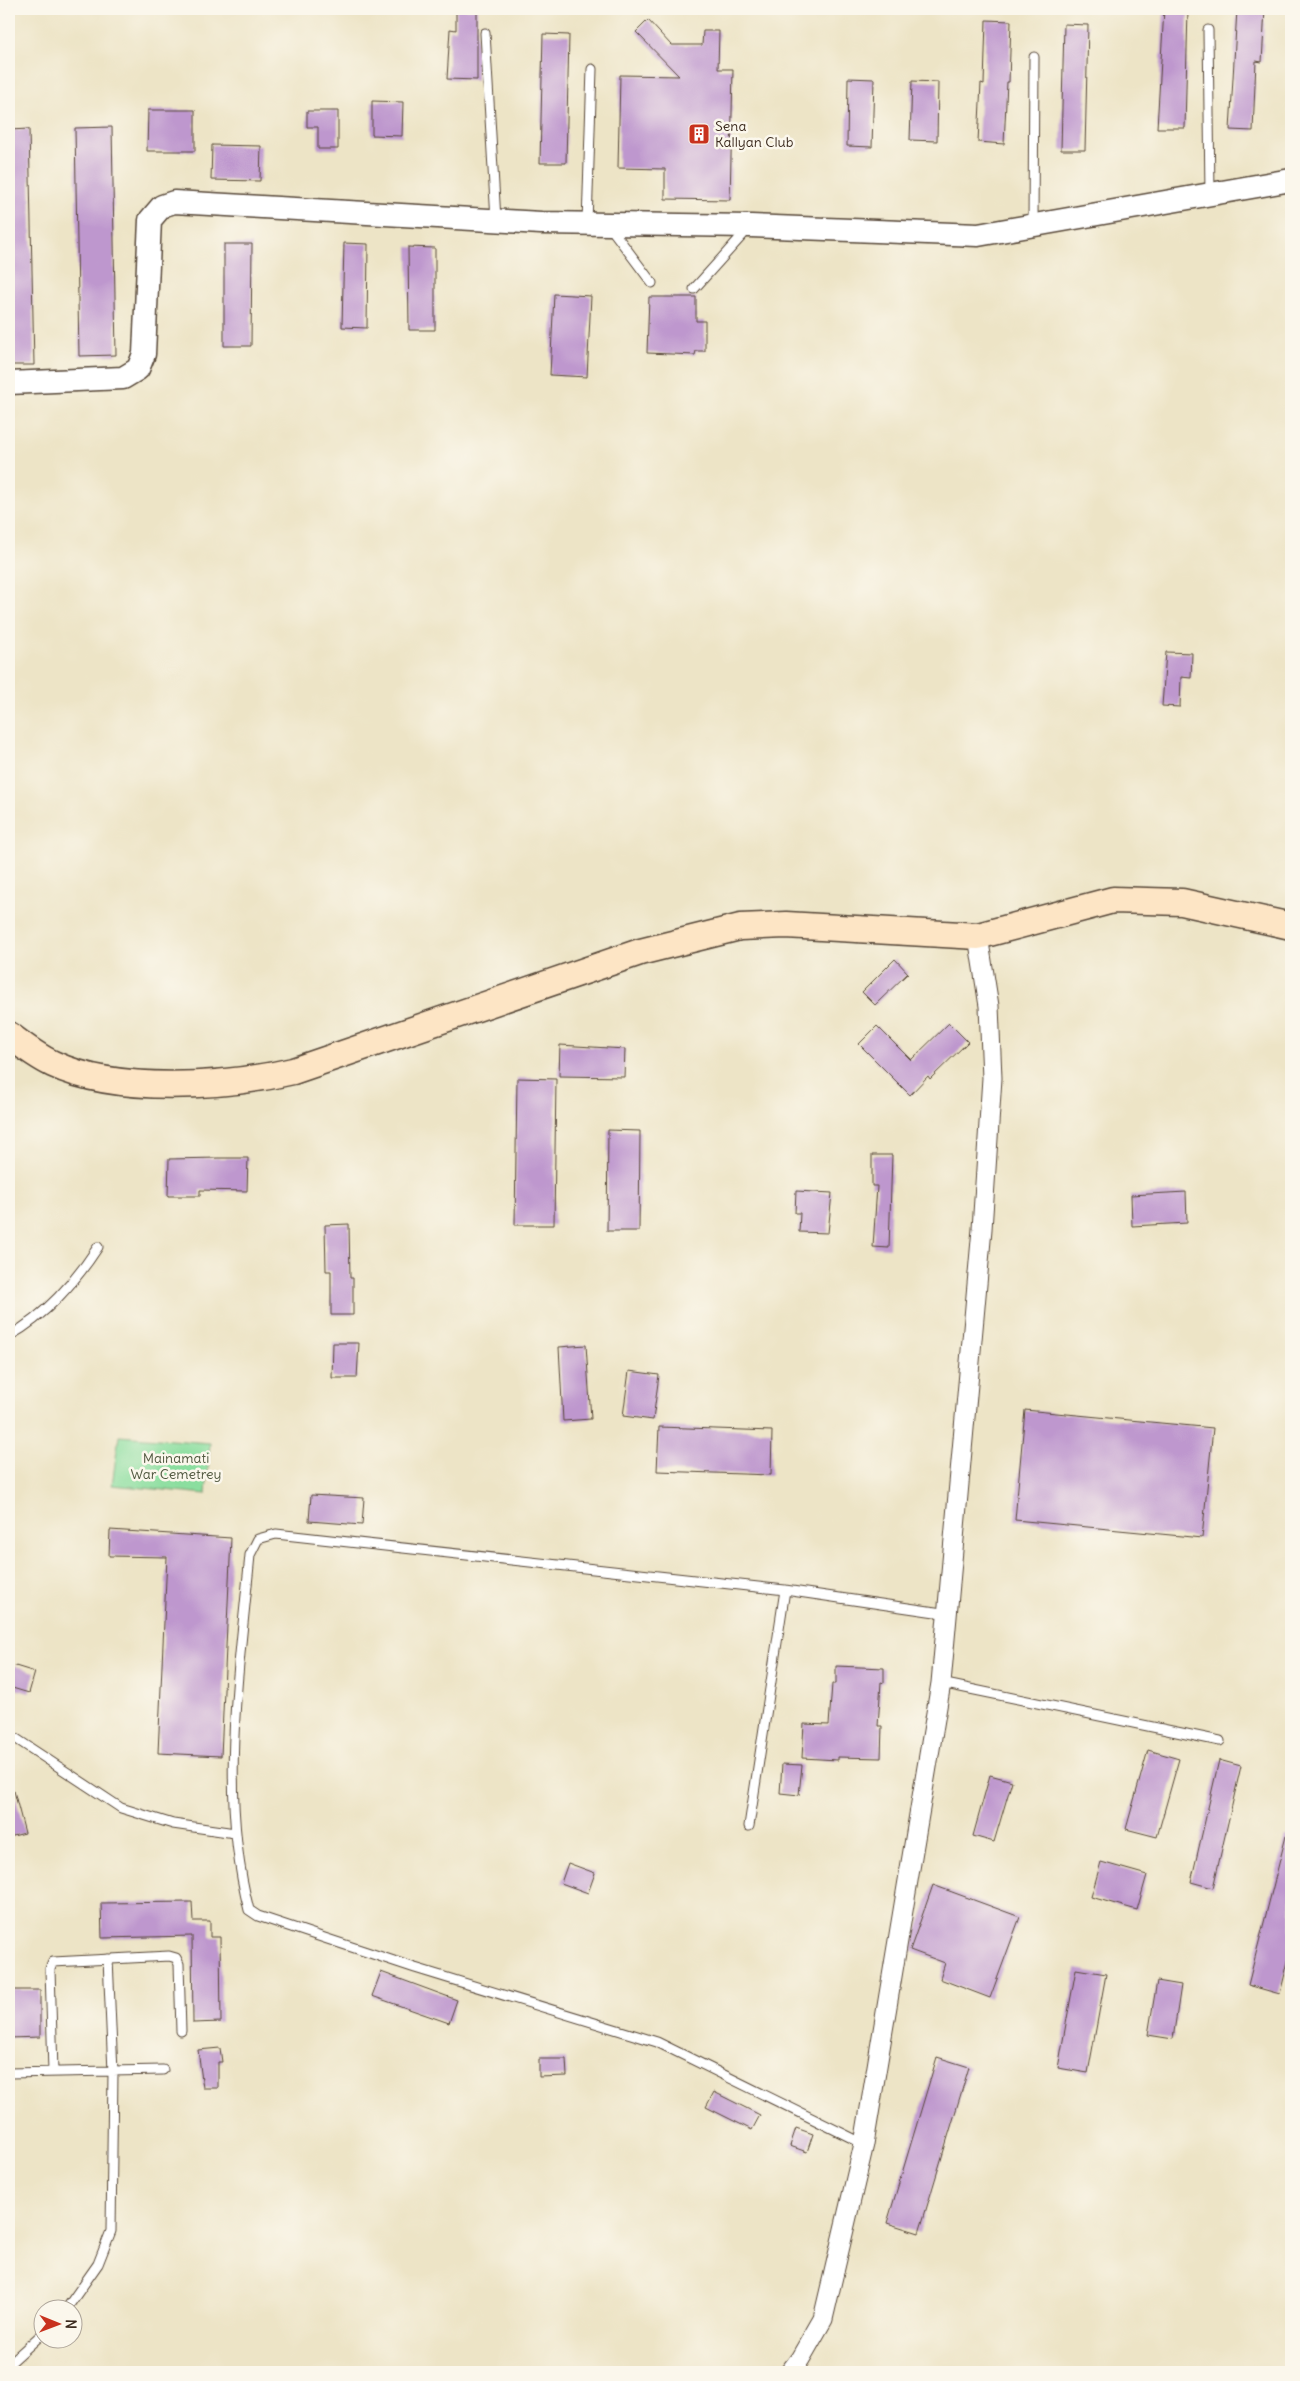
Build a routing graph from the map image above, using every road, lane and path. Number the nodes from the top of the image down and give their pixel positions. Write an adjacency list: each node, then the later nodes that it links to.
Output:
1 (1208, 30): 6 (lane)
2 (485, 34): 7 (lane)
3 (1034, 57): 10 (lane)
4 (592, 69): 8 (lane)
5 (1291, 180): 6 (street)
6 (1210, 195): 10 (street)
7 (496, 220): 8 (street); 13 (street)
8 (598, 223): 9 (street); 11 (lane)
9 (751, 226): 10 (street); 12 (lane)
10 (1033, 227)
11 (652, 283)
12 (694, 289)
13 (9, 383)
14 (1291, 926): 15 (main road)
15 (978, 936): 16 (main road); 20 (street)
16 (9, 1035)
17 (98, 1247): 18 (lane)
18 (9, 1336)
19 (786, 1590): 20 (lane); 24 (lane); 25 (lane)
20 (948, 1614): 21 (street)
21 (942, 1683): 23 (lane); 32 (street)
22 (9, 1734): 25 (lane)
23 (1220, 1741)
24 (749, 1826)
25 (235, 1833): 32 (lane)
26 (108, 1959): 27 (lane); 29 (lane); 30 (lane)
27 (181, 2032)
28 (163, 2070): 30 (lane)
29 (53, 2072): 30 (lane); 31 (lane)
30 (113, 2072): 33 (lane)
31 (9, 2073)
32 (864, 2144): 36 (street)
33 (74, 2298)
34 (32, 2343): 35 (lane)
35 (9, 2364)
36 (790, 2372)

